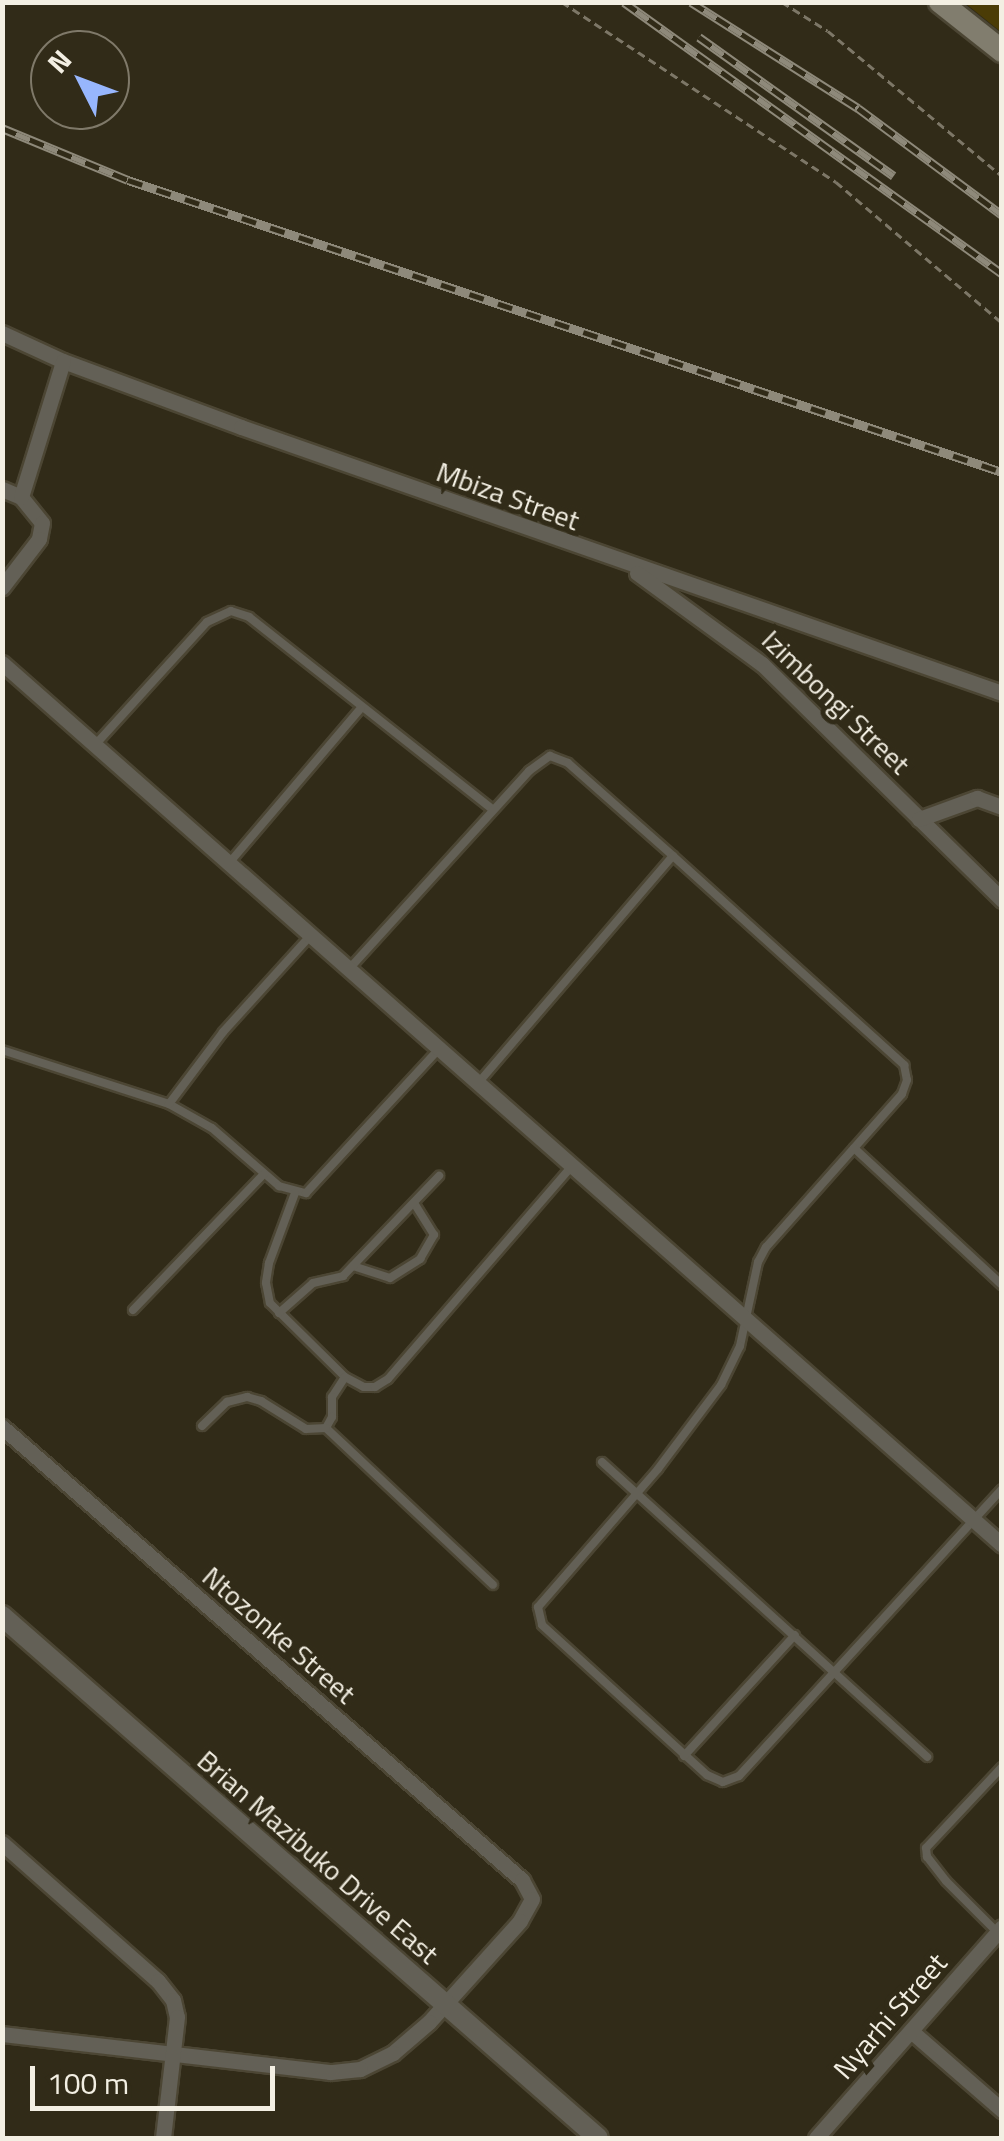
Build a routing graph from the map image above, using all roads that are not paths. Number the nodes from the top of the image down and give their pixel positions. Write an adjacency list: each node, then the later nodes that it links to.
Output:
1 (940, 2): 2 (main road)
2 (1002, 51)
3 (2, 332): 4 (street, Mbiza Street)
4 (63, 361): 6 (street); 7 (street, Mbiza Street)
5 (2, 489): 6 (street)
6 (21, 497): 8 (street)
7 (619, 562): 10 (street, Mbiza Street); 15 (street, Izimbongi Street)
8 (2, 587)
9 (2, 663): 12 (street)
10 (1002, 693)
11 (360, 709): 12 (lane); 14 (lane); 17 (lane)
12 (96, 745): 17 (street)
13 (1002, 807): 15 (street)
14 (493, 810): 16 (lane); 20 (lane)
15 (919, 819): 18 (street, Izimbongi Street)
16 (673, 856): 23 (lane); 25 (lane)
17 (229, 863): 19 (street)
18 (1002, 900)
19 (311, 936): 20 (street); 24 (lane)
20 (349, 969): 21 (street)
21 (439, 1049): 23 (street); 29 (lane)
22 (2, 1050): 24 (lane)
23 (478, 1083): 26 (street)
24 (169, 1104): 27 (lane)
25 (854, 1148): 32 (lane); 35 (lane)
26 (572, 1166): 35 (street); 36 (lane)
27 (264, 1174): 29 (lane); 33 (lane)
28 (439, 1176): 30 (lane)
29 (296, 1193): 34 (lane)
30 (415, 1204): 31 (lane); 31 (lane)
31 (353, 1266): 34 (lane)
32 (1002, 1286)
33 (133, 1310)
34 (279, 1313): 36 (lane)
35 (746, 1320): 42 (lane); 43 (street)
36 (345, 1377): 39 (lane)
37 (202, 1426): 39 (lane)
38 (2, 1427): 54 (street, Ntozonke Street)
39 (326, 1428): 45 (lane)
40 (602, 1462): 42 (lane)
41 (1002, 1488): 43 (lane)
42 (638, 1492): 47 (lane); 49 (lane)
43 (974, 1521): 44 (street); 48 (lane)
44 (1002, 1545)
45 (493, 1585)
46 (2, 1616): 54 (street, Brian Mazibuko Drive East)
47 (795, 1635): 48 (lane); 49 (lane)
48 (834, 1672): 49 (lane); 50 (lane)
49 (684, 1756)
50 (927, 1757)
51 (1002, 1768): 53 (lane)
52 (2, 1842): 57 (street)
53 (1000, 1932): 55 (street, Nyarhi Street)
54 (445, 2006): 57 (street); 60 (street, Brian Mazibuko Drive East)
55 (911, 2031): 58 (street); 61 (street, Nyarhi Street)
56 (2, 2034): 57 (street)
57 (173, 2054): 59 (street)
58 (1002, 2110)
59 (163, 2138)
60 (598, 2138)
61 (816, 2138)

